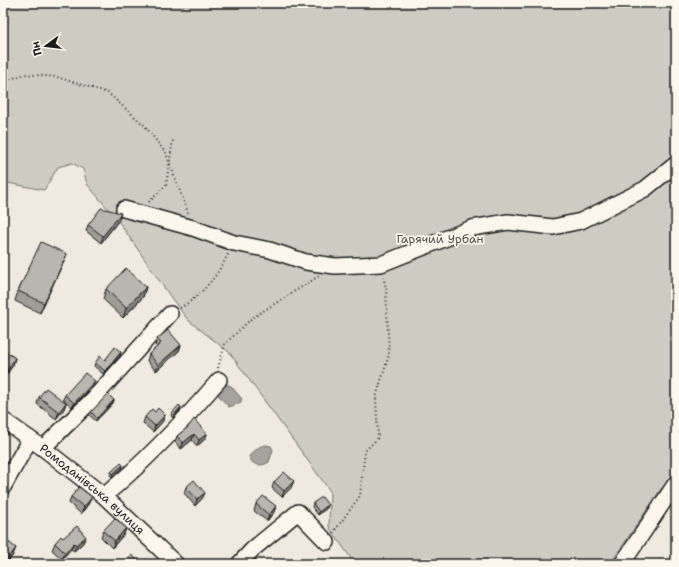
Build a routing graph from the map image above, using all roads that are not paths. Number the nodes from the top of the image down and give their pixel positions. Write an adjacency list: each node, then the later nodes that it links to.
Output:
1 (676, 164): 2 (street)
2 (128, 210)
3 (170, 314): 7 (street)
4 (219, 380): 10 (street)
5 (3, 420): 6 (street, Ромоданівська вулиця)
6 (30, 439): 7 (street, Ромоданівська вулиця); 9 (street)
7 (43, 448): 10 (street, Ромоданівська вулиця)
8 (676, 484): 14 (street)
9 (3, 487)
10 (104, 496): 12 (street, Ромоданівська вулиця)
11 (327, 542): 13 (street)
12 (176, 564)
13 (239, 564)
14 (622, 564)

